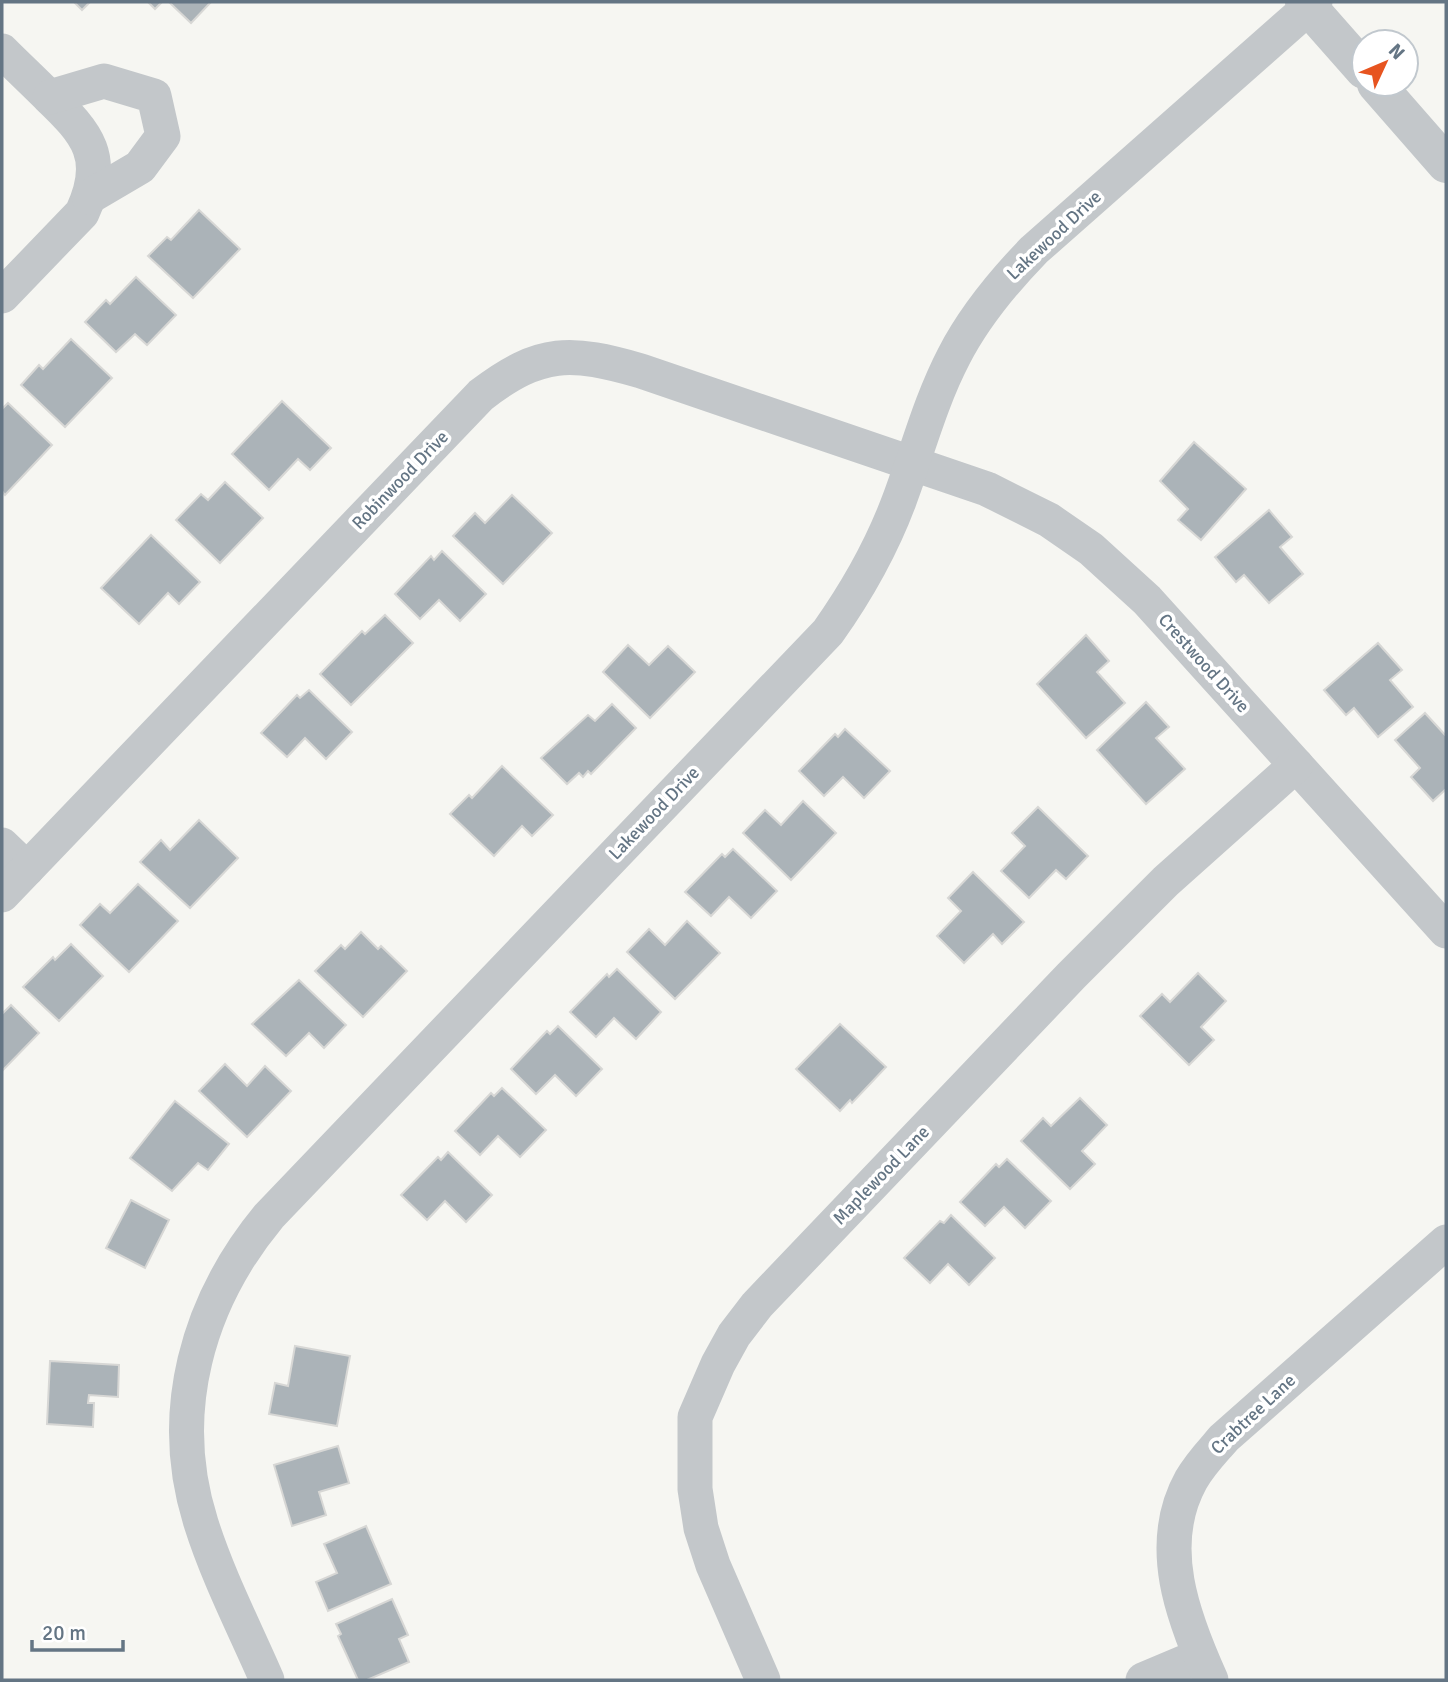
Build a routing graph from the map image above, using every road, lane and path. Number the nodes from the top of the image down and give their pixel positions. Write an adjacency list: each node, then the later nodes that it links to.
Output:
1 (1309, 3): 3 (street); 9 (street, Lakewood Drive)
2 (2, 51): 4 (street)
3 (1350, 53)
4 (50, 97): 7 (street); 7 (street)
5 (1388, 98): 6 (street)
6 (1446, 164)
7 (89, 197): 8 (street)
8 (2, 296)
9 (912, 462): 10 (street, Crestwood Drive); 12 (street, Robinwood Drive); 17 (street, Lakewood Drive)
10 (1296, 765): 14 (street, Crestwood Drive); 18 (street, Maplewood Lane)
11 (2, 845): 12 (street)
12 (27, 869): 13 (street, Robinwood Drive)
13 (2, 895)
14 (1446, 931)
15 (1446, 1242): 16 (street, Crabtree Lane)
16 (1206, 1668): 19 (street)
17 (267, 1680)
18 (763, 1680)
19 (1143, 1680)

